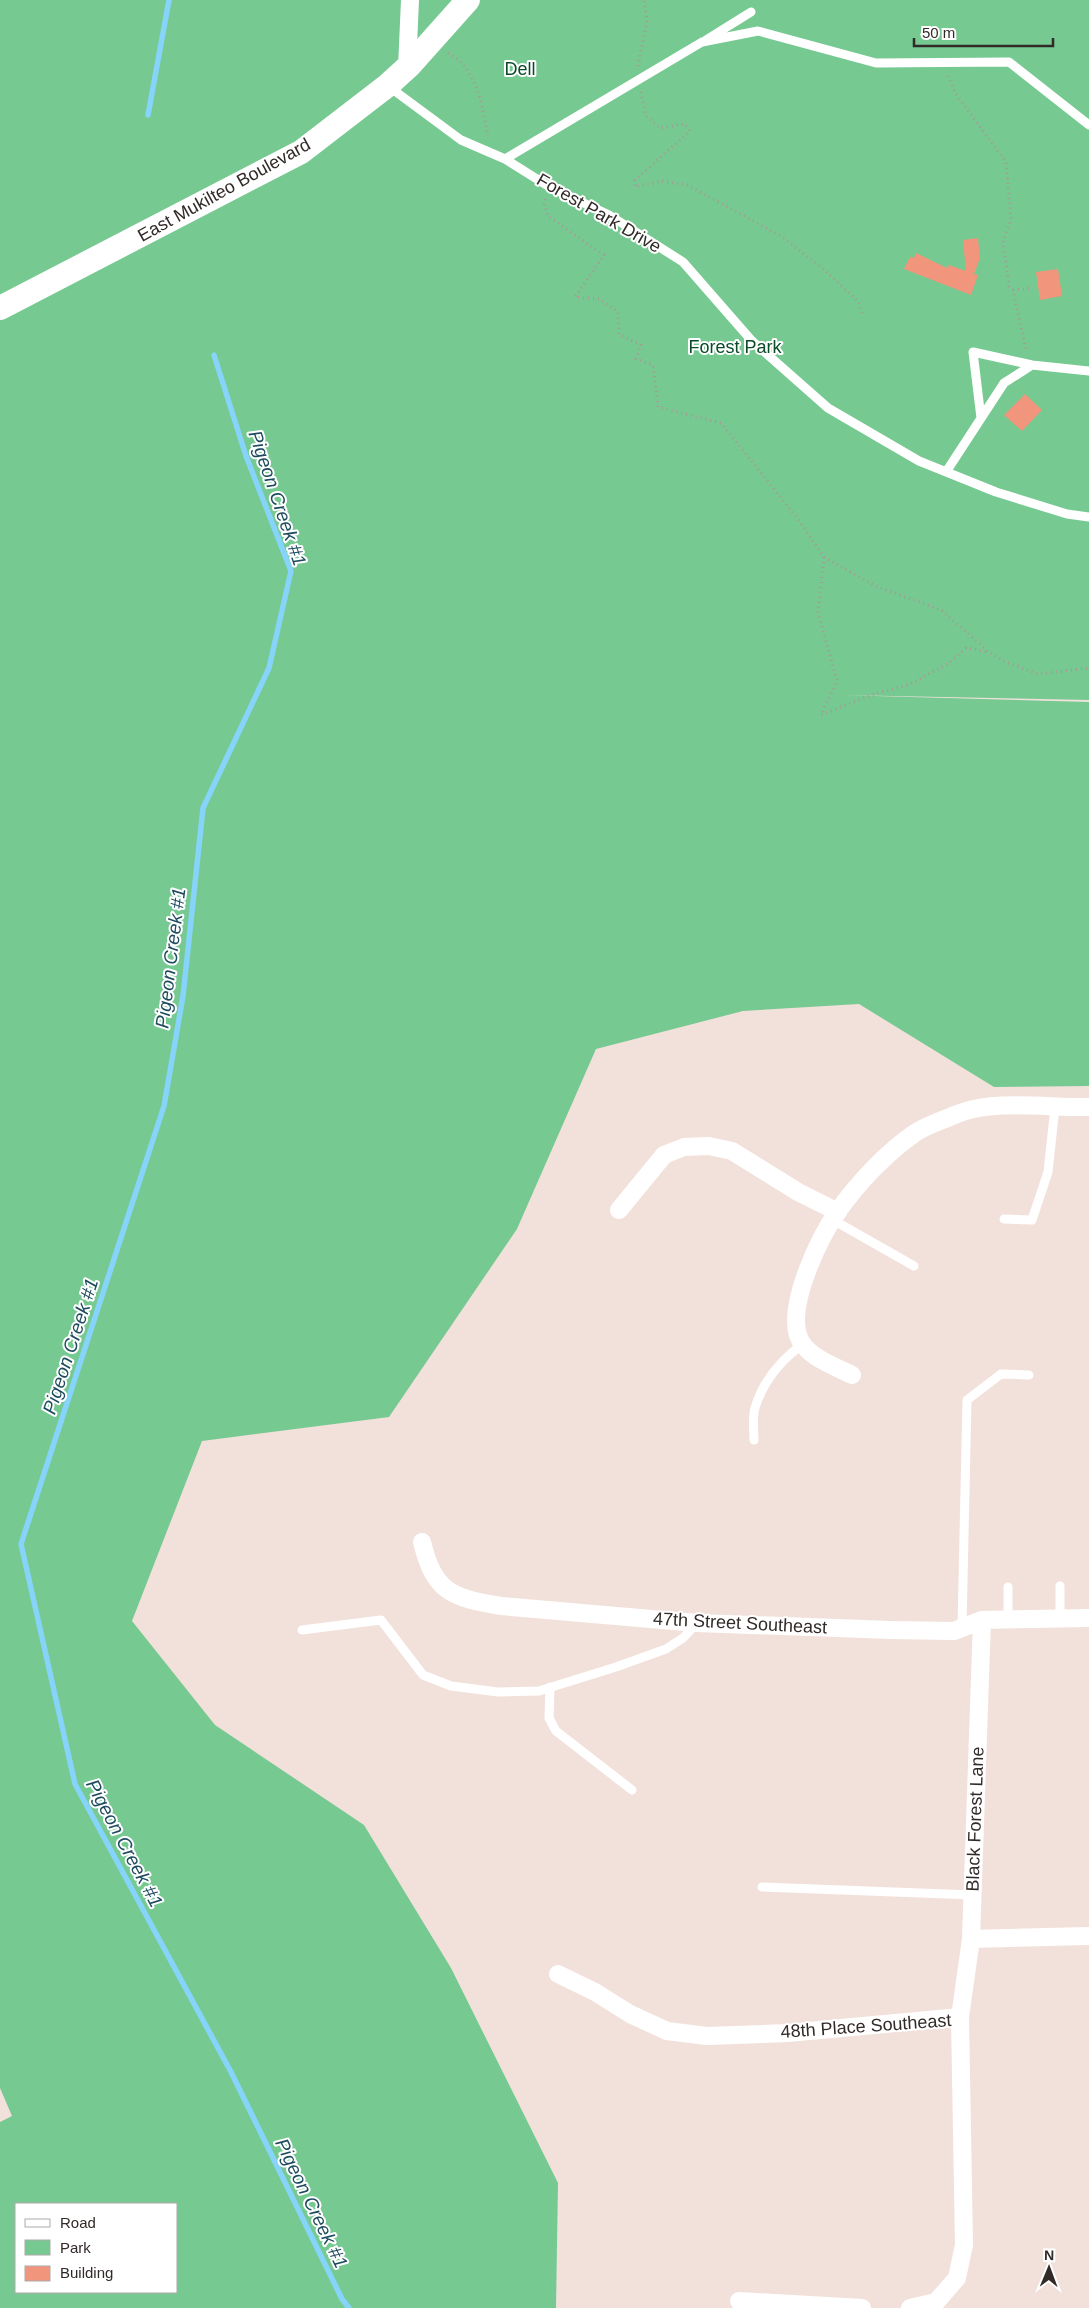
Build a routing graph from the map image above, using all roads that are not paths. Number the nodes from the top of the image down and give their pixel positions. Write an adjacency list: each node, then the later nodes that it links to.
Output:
1 (410, 0): 5 (street)
2 (468, 0): 5 (main road, East Mukilteo Boulevard)
3 (750, 12): 4 (lane)
4 (702, 42): 7 (lane); 8 (lane)
5 (407, 68): 6 (main road, East Mukilteo Boulevard)
6 (388, 85): 8 (lane, Forest Park Drive); 9 (main road, East Mukilteo Boulevard)
7 (1089, 125)
8 (505, 159): 13 (lane, Forest Park Drive)
9 (0, 308)
10 (1032, 365): 11 (lane); 12 (lane); 12 (lane)
11 (1089, 371)
12 (981, 418): 13 (lane)
13 (946, 472): 14 (lane, Forest Park Drive)
14 (1089, 517)
15 (1055, 1107): 16 (street); 18 (street); 19 (lane)
16 (1089, 1107)
17 (619, 1210): 18 (street)
18 (835, 1216): 20 (lane); 21 (street)
19 (1004, 1219)
20 (914, 1266)
21 (803, 1344): 22 (street); 24 (lane)
22 (852, 1375)
23 (1029, 1375): 33 (lane)
24 (754, 1440)
25 (422, 1542): 32 (street, 47th Street Southeast)
26 (1060, 1586): 28 (lane)
27 (1008, 1588): 30 (lane)
28 (1060, 1618): 29 (street, 47th Street Southeast); 30 (street, 47th Street Southeast)
29 (1089, 1618)
30 (1008, 1619): 31 (street, 47th Street Southeast)
31 (982, 1620): 33 (street, 47th Street Southeast); 38 (street, Black Forest Lane)
32 (697, 1623): 33 (street, 47th Street Southeast); 35 (lane)
33 (962, 1626)
34 (302, 1630): 35 (lane)
35 (550, 1687): 36 (lane)
36 (632, 1790)
37 (762, 1887): 38 (lane)
38 (973, 1895): 40 (street, Black Forest Lane)
39 (1089, 1936): 40 (street)
40 (971, 1939): 42 (street, Black Forest Lane)
41 (558, 1974): 42 (street, 48th Place Southeast)
42 (960, 2018): 45 (street, 48th Place Southeast)
43 (739, 2301): 44 (street)
44 (862, 2308)
45 (910, 2308)

